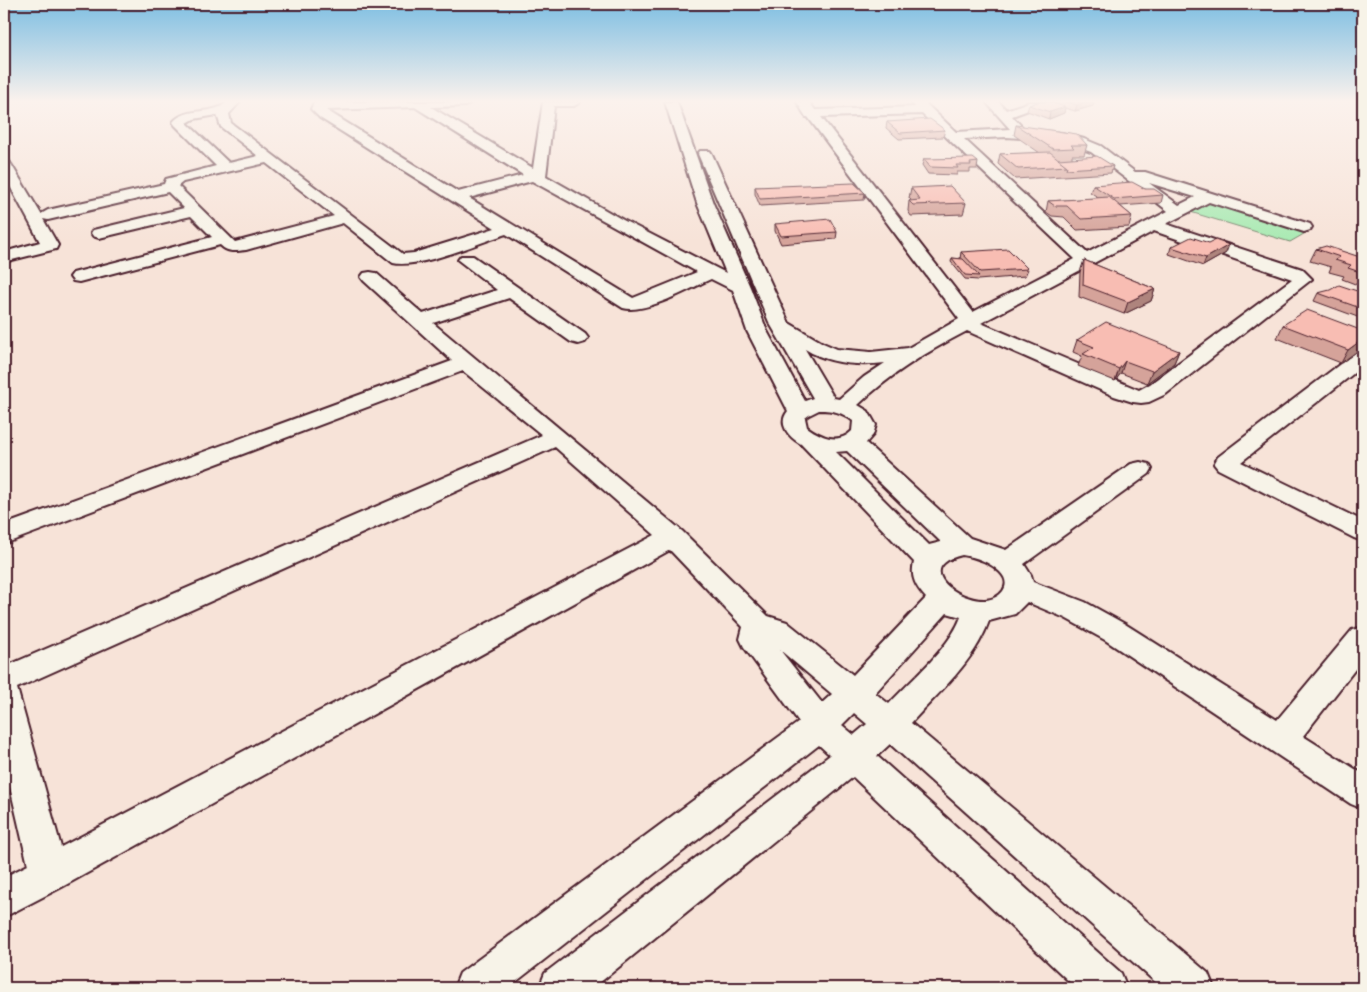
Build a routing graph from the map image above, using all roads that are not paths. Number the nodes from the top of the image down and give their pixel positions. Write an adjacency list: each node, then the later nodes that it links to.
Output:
1 (206, 148): 13 (street)
2 (256, 148): 11 (street)
3 (377, 148): 19 (street)
4 (490, 148): 15 (street)
5 (541, 148): 15 (street)
6 (687, 148): 36 (street)
7 (704, 148): 40 (street)
8 (837, 148): 39 (street)
9 (966, 148): 32 (street)
10 (1094, 148): 14 (street)
11 (268, 158): 13 (street); 24 (street)
12 (4, 164): 17 (street)
13 (225, 167): 16 (street)
14 (1124, 170): 18 (street); 22 (street)
15 (536, 177): 19 (street); 33 (street)
16 (171, 187): 20 (street); 21 (street)
17 (12, 189): 30 (street)
18 (1208, 196): 22 (street); 26 (street)
19 (455, 197): 27 (street)
20 (80, 208): 23 (street); 29 (street)
21 (194, 210): 28 (street); 29 (street)
22 (1178, 211): 25 (street)
23 (48, 215)
24 (345, 218): 27 (street); 28 (street)
25 (1152, 225): 32 (street); 39 (street)
26 (1304, 227)
27 (508, 229): 33 (street)
28 (223, 239): 29 (street)
29 (111, 249): 34 (street)
30 (4, 257)
31 (467, 260): 37 (street)
32 (1085, 260): 39 (street)
33 (711, 273): 36 (street)
34 (79, 277)
35 (370, 277): 38 (street)
36 (741, 287): 41 (street)
37 (511, 290): 38 (street); 42 (street)
38 (419, 322): 45 (street)
39 (968, 322): 43 (street)
40 (781, 326): 41 (street); 43 (street); 46 (street)
41 (757, 331): 47 (street)
42 (578, 338)
43 (910, 353): 46 (street)
44 (1363, 356): 52 (street)
45 (466, 363): 48 (street); 53 (street)
46 (835, 405): 47 (street); 50 (street)
47 (799, 411): 49 (street)
48 (558, 437): 54 (street); 62 (street)
49 (810, 441): 50 (street); 56 (street)
50 (852, 443): 55 (street)
51 (1140, 469): 57 (street)
52 (1363, 532)
53 (4, 535)
54 (673, 537): 60 (street); 70 (street)
55 (962, 546): 56 (street); 57 (street)
56 (928, 560): 58 (street)
57 (1013, 575): 59 (street); 67 (street)
58 (943, 599): 59 (street); 64 (street)
59 (978, 611): 65 (street)
60 (758, 624): 64 (street); 66 (street)
61 (1363, 638): 67 (street)
62 (4, 680)
63 (4, 694): 70 (street)
64 (852, 694): 65 (street); 66 (street)
65 (890, 724): 68 (street); 75 (street)
66 (820, 725): 68 (street); 72 (street)
67 (1281, 739): 69 (street)
68 (853, 757): 73 (street); 74 (street)
69 (1363, 793)
70 (49, 874): 71 (street)
71 (4, 898)
72 (475, 988)
73 (560, 988)
74 (1106, 988)
75 (1193, 988)

